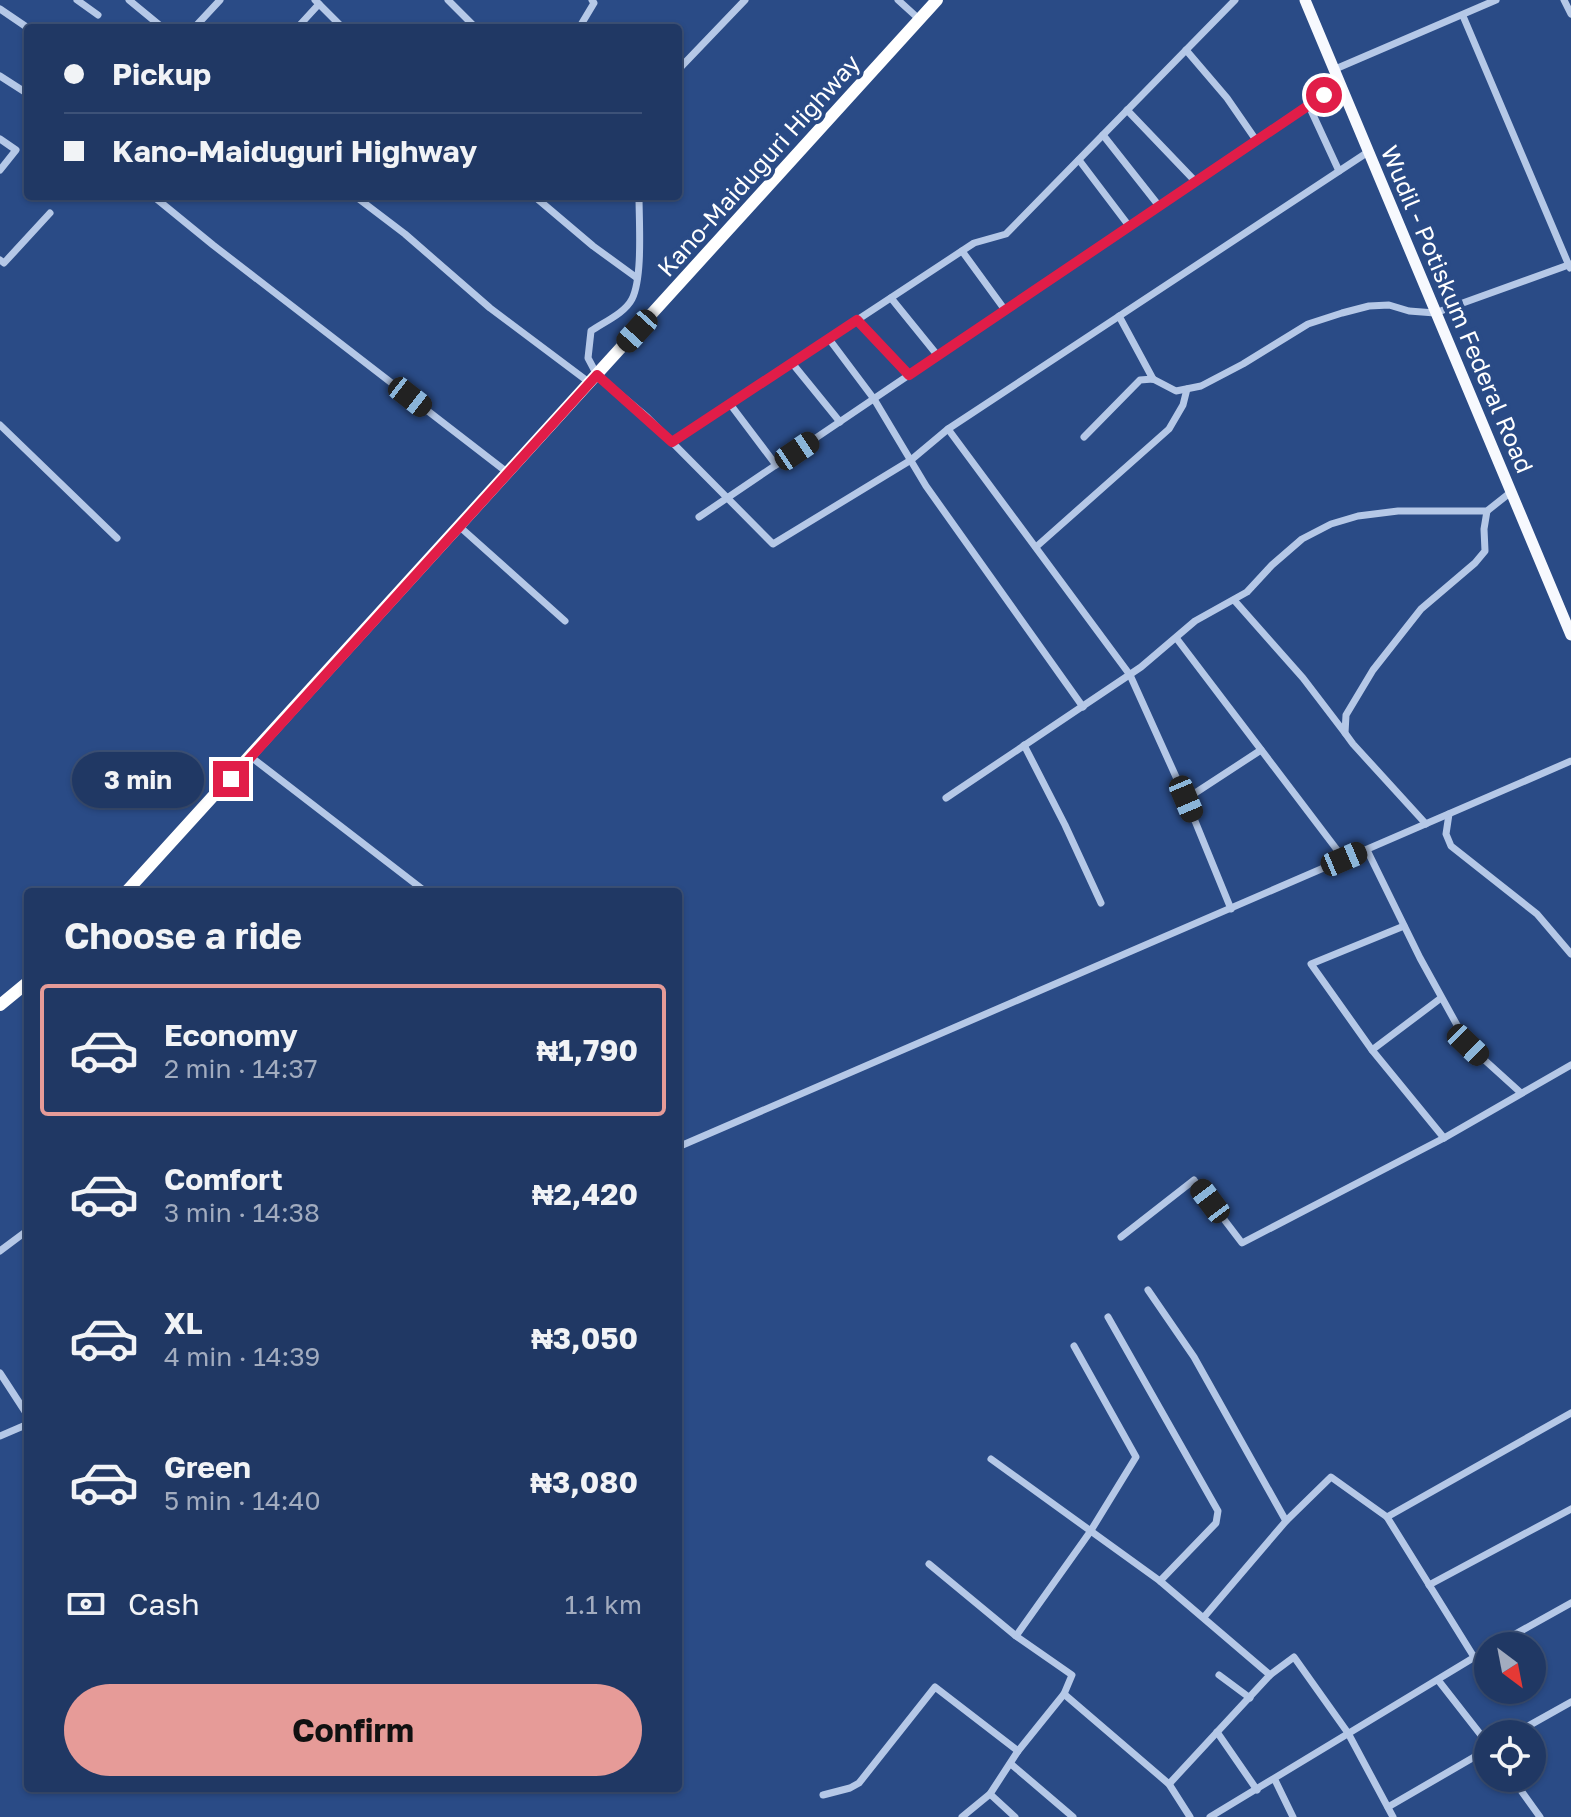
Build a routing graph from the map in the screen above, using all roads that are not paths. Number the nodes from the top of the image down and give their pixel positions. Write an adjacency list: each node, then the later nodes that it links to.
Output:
1 (77, 0): 16 (street)
2 (129, 0): 19 (street)
3 (220, 0): 20 (street)
4 (448, 0): 23 (street)
5 (592, 0): 24 (street)
6 (745, 0): 27 (street)
7 (898, 0): 18 (street)
8 (937, 0): 18 (highway, Kano-Maiduguri Highway)
9 (1235, 0): 26 (street)
10 (1305, 0): 28 (main road, Wudil - Potiskum Federal Road)
11 (1496, 0): 17 (street)
12 (1564, 0): 15 (street)
13 (317, 2): 21 (street); 22 (street)
14 (0, 9): 25 (street)
15 (1571, 14)
16 (98, 15)
17 (1463, 16): 28 (street); 51 (street)
18 (919, 19): 62 (highway, Kano-Maiduguri Highway)
19 (158, 24)
20 (198, 24)
21 (300, 24)
22 (339, 24)
23 (472, 24)
24 (581, 24)
25 (24, 25)
26 (1186, 50): 33 (street); 36 (street)
27 (682, 66)
28 (1333, 70): 30 (main road, Wudil - Potiskum Federal Road)
29 (0, 76): 31 (street)
30 (1339, 84): 32 (street); 37 (main road, Wudil - Potiskum Federal Road)
31 (24, 91)
32 (1309, 106): 36 (street); 40 (street)
33 (1127, 110): 34 (street); 41 (street)
34 (1103, 135): 38 (street); 46 (street)
35 (0, 139): 39 (street)
36 (1256, 140): 41 (street)
37 (1368, 152): 40 (street); 55 (main road, Wudil - Potiskum Federal Road)
38 (1079, 160): 48 (street); 49 (street)
39 (0, 170)
40 (1339, 171): 56 (street)
41 (1195, 181): 46 (street)
42 (158, 200): 74 (street)
43 (363, 200): 62 (street)
44 (541, 200): 52 (street)
45 (639, 200): 52 (street)
46 (1159, 206): 48 (street)
47 (50, 213): 50 (street)
48 (1129, 226): 54 (street)
49 (962, 251): 53 (street); 54 (street)
50 (0, 260)
51 (1570, 266): 55 (street)
52 (637, 278): 62 (street)
53 (891, 298): 57 (street); 59 (street)
54 (1005, 310): 59 (street)
55 (1435, 313): 64 (street); 75 (main road, Wudil - Potiskum Federal Road)
56 (1119, 316): 63 (street); 69 (street)
57 (857, 320): 58 (street); 61 (street)
58 (829, 339): 60 (street); 65 (street)
59 (938, 356): 61 (street)
60 (792, 363): 66 (street); 67 (street)
61 (909, 375): 65 (street)
62 (594, 379): 71 (street); 74 (highway, Kano-Maiduguri Highway)
63 (1153, 379): 64 (street); 70 (street)
64 (1187, 389): 81 (street)
65 (874, 399): 67 (street); 72 (street)
66 (730, 404): 71 (street); 73 (street)
67 (840, 422): 73 (street)
68 (0, 425): 80 (street)
69 (948, 429): 72 (street); 81 (street)
70 (1084, 437)
71 (672, 442): 76 (street)
72 (911, 460): 76 (street); 87 (street)
73 (776, 465): 76 (street)
74 (508, 473): 79 (highway, Kano-Maiduguri Highway)
75 (1511, 492): 77 (street); 84 (main road, Wudil - Potiskum Federal Road)
76 (729, 497): 78 (street)
77 (1487, 511): 82 (street); 88 (street)
78 (699, 517)
79 (460, 527): 83 (street); 91 (highway, Kano-Maiduguri Highway)
80 (117, 538)
81 (1036, 547): 86 (street)
82 (1234, 600): 85 (street); 88 (street)
83 (565, 621)
84 (1571, 635)
85 (1177, 639): 86 (street); 90 (street)
86 (1130, 675): 87 (street); 94 (street)
87 (1083, 707): 89 (street)
88 (1345, 733): 96 (street)
89 (1024, 745): 93 (street); 101 (street)
90 (1261, 750): 94 (street); 98 (street)
91 (251, 757): 99 (highway, Kano-Maiduguri Highway); 100 (street)
92 (1571, 761): 95 (street)
93 (946, 798)
94 (1186, 799): 102 (street)
95 (1449, 814): 96 (street); 104 (street)
96 (1426, 824): 97 (street)
97 (1367, 850): 98 (street); 103 (street)
98 (1344, 859): 102 (street)
99 (130, 888)
100 (416, 888)
101 (1101, 903)
102 (1231, 909): 112 (street)
103 (1404, 926): 106 (street); 108 (street)
104 (1571, 954)
105 (24, 985): 107 (highway)
106 (1441, 998): 108 (street); 110 (street)
107 (0, 1005)
108 (1372, 1050): 111 (street)
109 (1571, 1065): 110 (street)
110 (1521, 1093): 111 (street)
111 (1444, 1138): 114 (street)
112 (682, 1145)
113 (24, 1233): 115 (street)
114 (1121, 1237)
115 (0, 1251)
116 (1148, 1290): 127 (street)
117 (1108, 1317): 130 (street)
118 (1074, 1346): 128 (street)
119 (0, 1373): 120 (street)
120 (24, 1410)
121 (1571, 1413): 126 (street)
122 (24, 1426): 123 (street)
123 (0, 1436)
124 (991, 1459): 128 (street)
125 (1571, 1509): 131 (street)
126 (1387, 1517): 127 (street); 131 (street)
127 (1286, 1521): 133 (street)
128 (1090, 1532): 130 (street); 135 (street)
129 (929, 1564): 135 (street)
130 (1160, 1581): 133 (street)
131 (1429, 1585): 136 (street)
132 (1571, 1603): 134 (street)
133 (1204, 1617): 138 (street)
134 (1519, 1632)
135 (1016, 1636): 140 (street)
136 (1474, 1657): 139 (street)
137 (1219, 1675): 141 (street)
138 (1270, 1675): 141 (street); 146 (street)
139 (1438, 1680): 144 (street); 146 (street)
140 (1064, 1694): 147 (street); 151 (street)
141 (1250, 1698): 145 (street)
142 (1571, 1702): 143 (street)
143 (1539, 1720)
144 (1474, 1728)
145 (1217, 1732): 151 (street); 152 (street)
146 (1348, 1733): 150 (street); 156 (street)
147 (1018, 1751): 149 (street); 155 (street)
148 (1474, 1755): 156 (street)
149 (1011, 1764): 154 (street); 159 (street)
150 (1275, 1780): 152 (street); 162 (street)
151 (1169, 1784): 160 (street)
152 (1257, 1790): 161 (street)
153 (1522, 1792): 164 (street)
154 (990, 1794): 157 (street); 158 (street)
155 (823, 1795)
156 (1388, 1807): 163 (street)
157 (962, 1817)
158 (1015, 1817)
159 (1073, 1817)
160 (1190, 1817)
161 (1210, 1817)
162 (1293, 1817)
163 (1393, 1817)
164 (1540, 1817)

